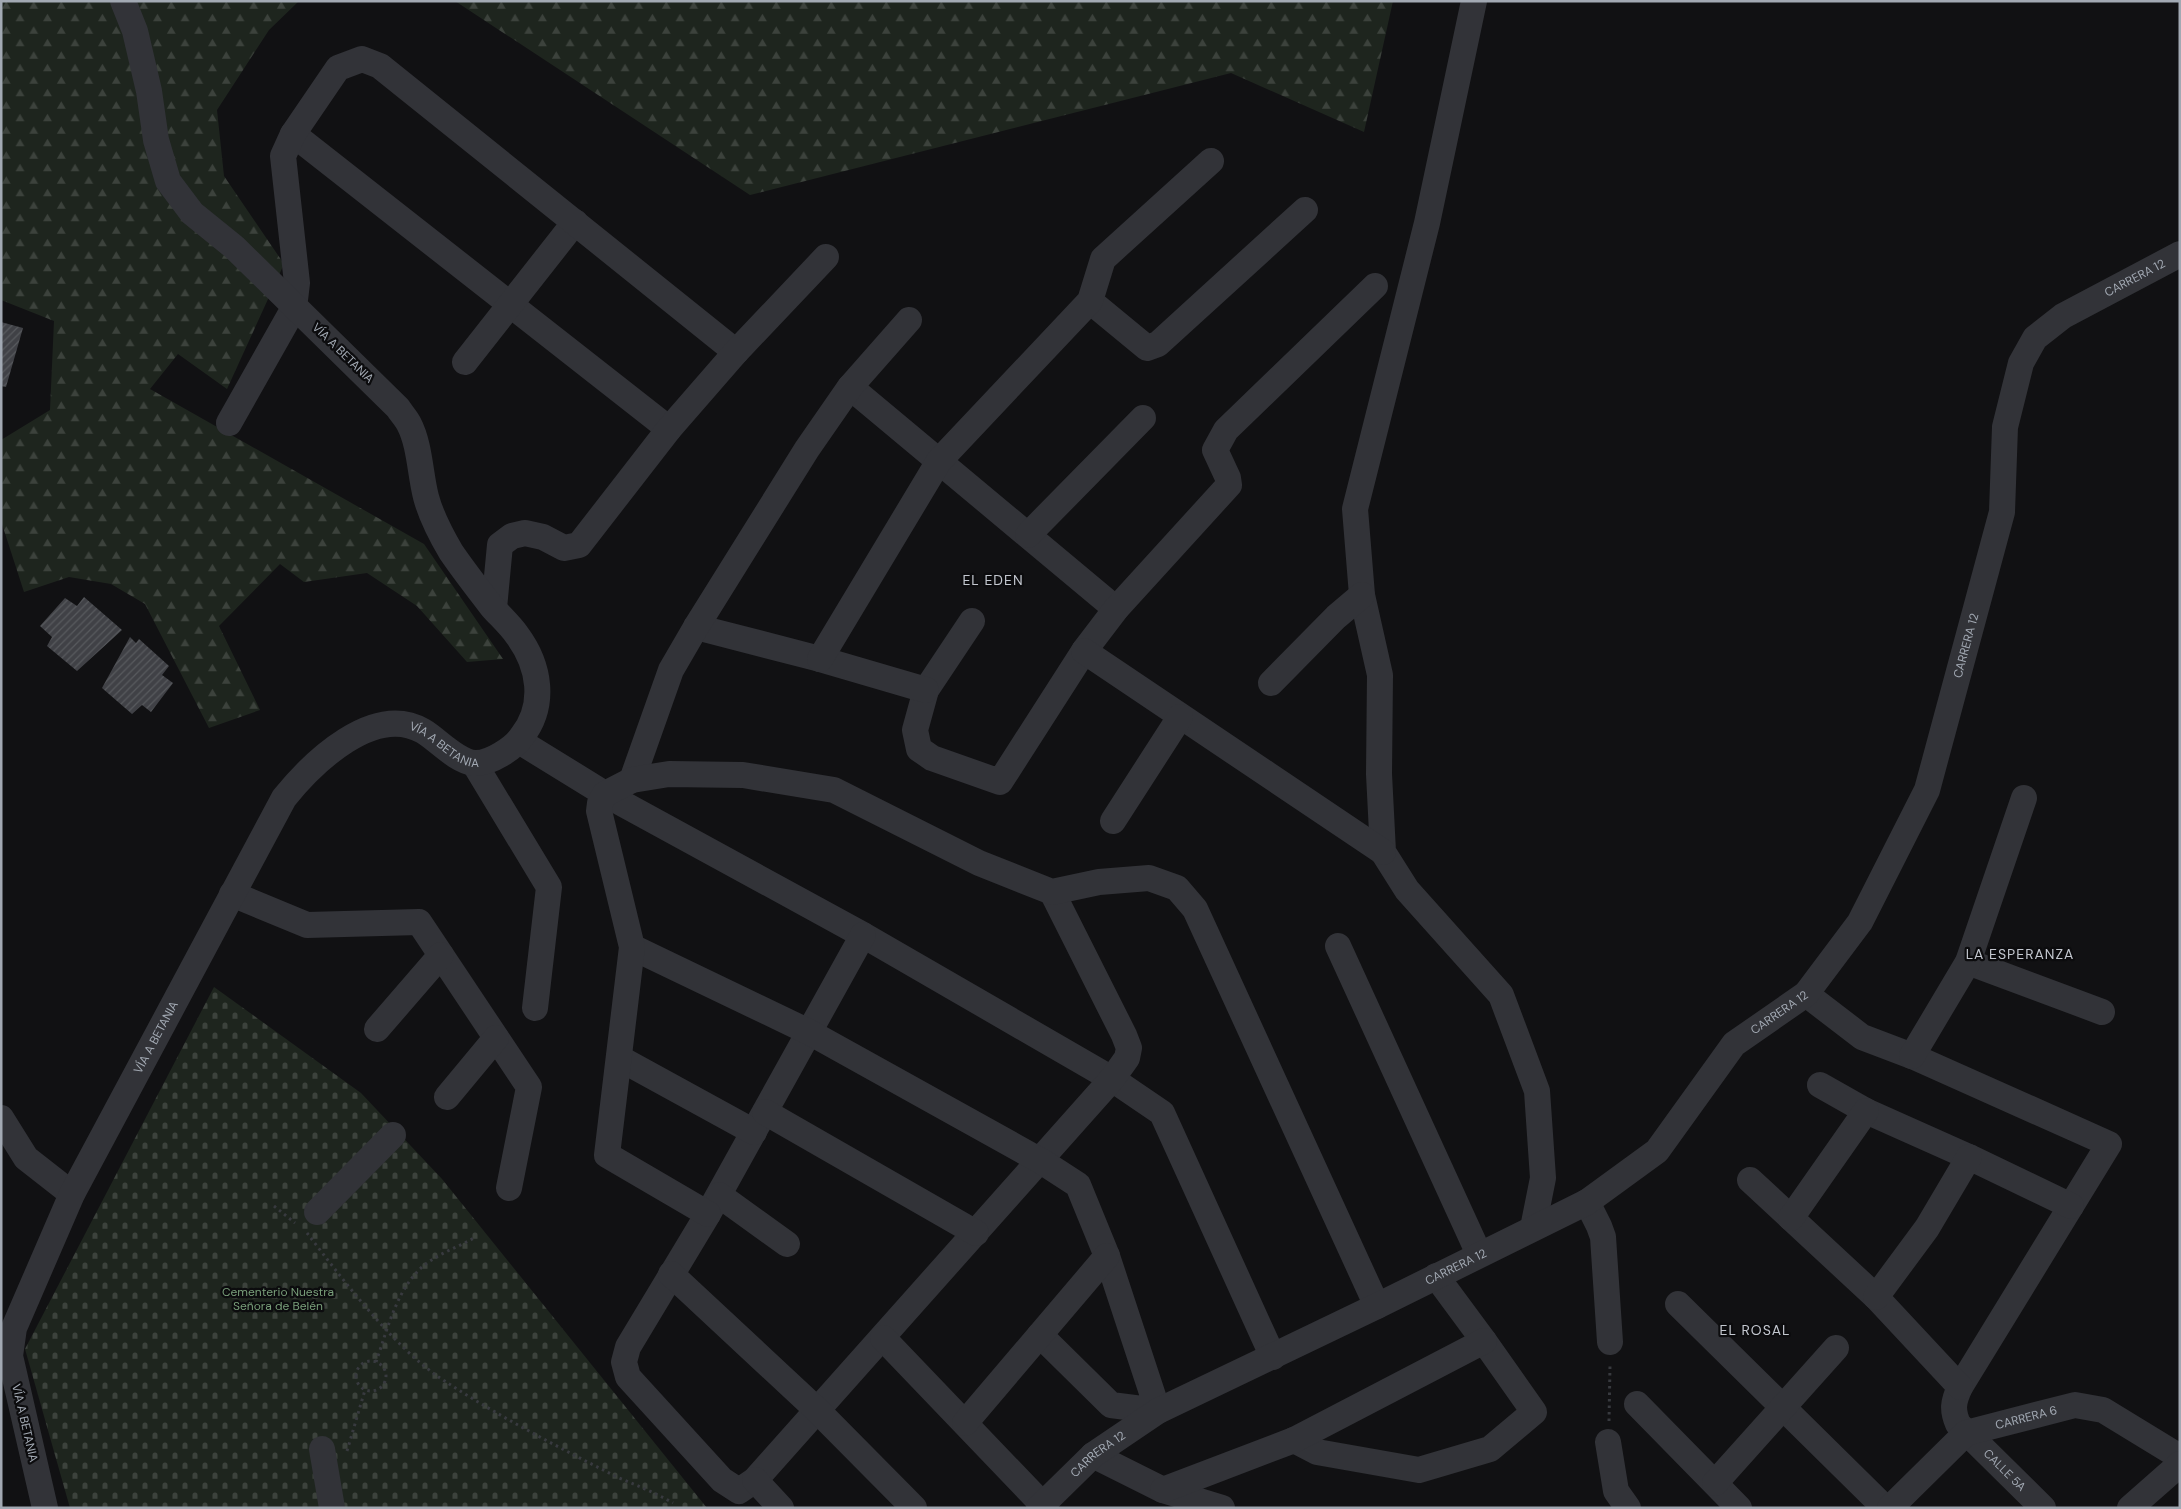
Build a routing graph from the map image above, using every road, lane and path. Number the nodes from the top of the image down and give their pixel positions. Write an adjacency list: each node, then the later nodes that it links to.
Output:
1 (123, 1): 12 (street, VÍA A BETANIA)
2 (1474, 1): 22 (street)
3 (293, 134): 6 (street); 11 (street); 12 (street)
4 (1211, 161): 10 (street)
5 (1305, 210): 10 (street)
6 (575, 222): 11 (street); 14 (street)
7 (2180, 254): 46 (street, CARRERA 12)
8 (826, 257): 14 (street)
9 (1375, 286): 24 (street)
10 (1090, 301): 20 (street)
11 (511, 305): 15 (street); 19 (street)
12 (294, 308): 18 (street); 23 (street, VÍA A BETANIA)
13 (909, 320): 16 (street)
14 (736, 352): 19 (street)
15 (465, 362)
16 (850, 387): 20 (street); 26 (street)
17 (1143, 418): 21 (street)
18 (229, 423)
19 (669, 429): 23 (street)
20 (939, 461): 21 (street); 28 (street)
21 (1028, 535): 24 (street)
22 (1362, 595): 29 (street); 38 (street)
23 (494, 608): 32 (street, VÍA A BETANIA)
24 (1116, 609): 27 (street)
25 (972, 621): 30 (street)
26 (696, 627): 28 (street); 34 (street)
27 (1084, 651): 30 (street); 31 (street)
28 (820, 659): 30 (street)
29 (1272, 683)
30 (926, 690)
31 (1180, 717): 37 (street); 38 (street)
32 (519, 742): 33 (street, VÍA A BETANIA); 35 (street)
33 (474, 763): 40 (street, VÍA A BETANIA); 47 (street)
34 (632, 780): 35 (street); 39 (street)
35 (605, 794): 41 (street); 43 (street)
36 (2024, 798): 45 (street)
37 (1113, 821)
38 (1382, 852): 72 (street)
39 (1052, 892): 54 (street); 82 (street)
40 (232, 894): 44 (street); 65 (street, VÍA A BETANIA)
41 (864, 935): 50 (street); 54 (street)
42 (1338, 946): 76 (street)
43 (632, 948): 50 (street); 53 (street)
44 (441, 955): 49 (street); 51 (street)
45 (1968, 962): 48 (street); 52 (street)
46 (1806, 994): 52 (street); 66 (street, CARRERA 12)
47 (535, 1008)
48 (2102, 1012)
49 (378, 1029)
50 (809, 1032): 59 (street); 62 (street)
51 (496, 1038): 56 (street); 64 (street)
52 (1912, 1056): 69 (street, CALLE 5A)
53 (619, 1058): 59 (street); 67 (street)
54 (1112, 1079): 62 (street); 89 (street)
55 (1820, 1085): 57 (street)
56 (447, 1097)
57 (1866, 1111): 61 (street); 70 (street)
58 (1, 1118): 65 (street)
59 (759, 1122): 67 (street); 73 (street)
60 (393, 1135): 71 (street)
61 (1969, 1157): 69 (street); 80 (street)
62 (1041, 1161): 73 (street); 77 (street)
63 (1750, 1180): 70 (street)
64 (509, 1188)
65 (72, 1194): 83 (street, VÍA A BETANIA)
66 (1587, 1202): 72 (street, CARRERA 12); 87 (street)
67 (714, 1205): 75 (street); 78 (street)
68 (274, 1206): 71 (path)
69 (2072, 1206): 92 (street, CALLE 5A)
70 (1791, 1218): 80 (street)
71 (307, 1223): 110 (path)
72 (1533, 1228): 76 (street, CARRERA 12)
73 (976, 1233): 85 (street)
74 (474, 1238): 91 (path)
75 (787, 1244)
76 (1479, 1254): 79 (street, CARRERA 12)
77 (1107, 1256): 84 (street); 97 (street)
78 (671, 1274): 96 (street); 107 (street)
79 (1436, 1276): 82 (street, CARRERA 12); 86 (street)
80 (1876, 1297): 92 (street)
81 (1678, 1304): 95 (street)
82 (1377, 1306): 89 (street, CARRERA 12)
83 (8, 1325): 90 (street, VÍA A BETANIA)
84 (1040, 1335): 97 (street); 98 (street)
85 (883, 1338): 96 (street); 98 (street)
86 (1484, 1341): 100 (street); 100 (street)
87 (1610, 1342): 101 (path)
88 (1836, 1348): 95 (street)
89 (1273, 1356): 97 (street, CARRERA 12)
90 (6, 1360): 112 (street, VÍA A BETANIA)
91 (376, 1362): 93 (path); 93 (path)
92 (1960, 1388): 99 (street, CALLE 5A)
93 (365, 1390): 103 (path)
94 (1637, 1404): 108 (street)
95 (1783, 1408): 108 (street); 119 (street)
96 (817, 1410): 107 (street); 115 (street)
97 (1158, 1411): 104 (street, CARRERA 12)
98 (965, 1423): 111 (street)
99 (1966, 1433): 105 (street, CARRERA 6); 120 (street); 121 (street, CALLE 5A)
100 (1294, 1440): 109 (street)
101 (1608, 1442): 117 (street)
102 (322, 1449): 113 (street)
103 (347, 1451)
104 (1093, 1455): 109 (street); 111 (street, CARRERA 12)
105 (2180, 1457)
106 (2180, 1464): 122 (street)
107 (755, 1480): 114 (street)
108 (1715, 1483): 118 (street)
109 (1163, 1490): 116 (street)
110 (674, 1503)
111 (1040, 1506)
112 (45, 1508)
113 (332, 1508)
114 (781, 1508)
115 (914, 1508)
116 (1222, 1508)
117 (1628, 1508)
118 (1739, 1508)
119 (1885, 1508)
120 (1890, 1508)
121 (2043, 1508)
122 (2130, 1508)

